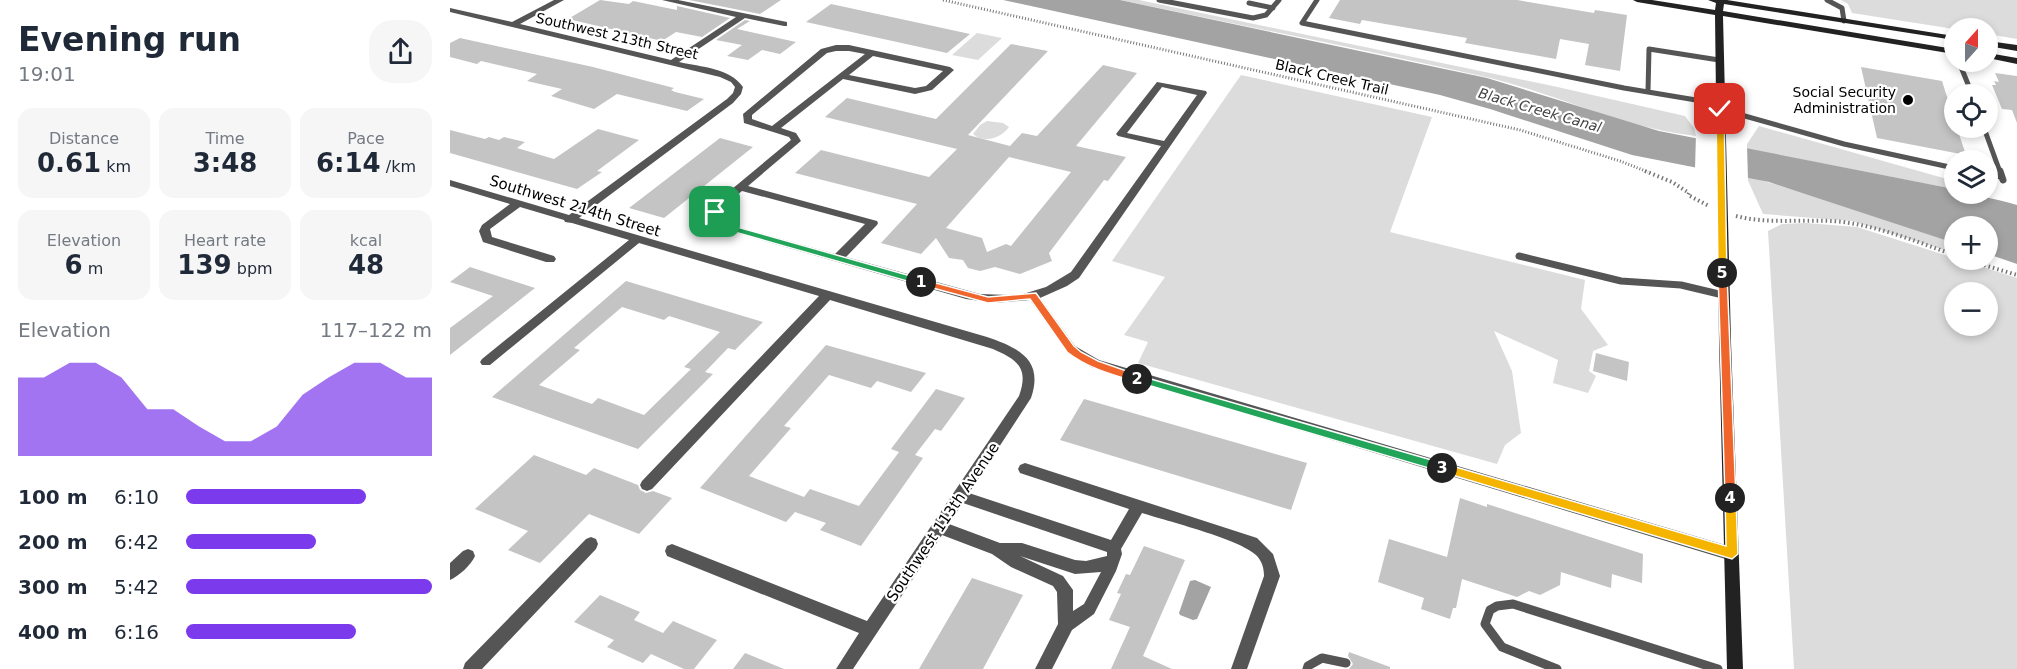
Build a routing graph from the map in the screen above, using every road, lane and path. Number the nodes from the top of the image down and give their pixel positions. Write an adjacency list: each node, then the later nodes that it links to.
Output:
1 (560, 0): 17 (street)
2 (666, 0): 14 (street)
3 (943, 0): 38 (path, Black Creek Trail)
4 (1159, 0): 11 (lane)
5 (1279, 0): 11 (lane)
6 (1317, 0): 28 (lane)
7 (1637, 0): 13 (main road)
8 (1717, 0): 13 (main road); 15 (main road)
9 (1827, 0): 15 (lane)
10 (1254, 2): 11 (lane)
11 (1273, 8)
12 (450, 10): 17 (street, Southwest 213th Street)
13 (1719, 13): 21 (main road); 24 (main road)
14 (743, 16): 16 (street); 26 (street)
15 (1845, 21): 18 (main road)
16 (784, 24)
17 (513, 26): 26 (street, Southwest 213th Street)
18 (1944, 36)
19 (1998, 45): 20 (main road)
20 (2017, 48)
21 (1944, 49)
22 (871, 53): 27 (street); 27 (street); 30 (street)
23 (1998, 58): 25 (main road)
24 (1719, 60): 28 (lane); 29 (main road)
25 (2017, 61)
26 (672, 63): 40 (street, Southwest 213th Street)
27 (842, 76): 30 (street)
28 (1648, 91): 29 (lane)
29 (1720, 106): 32 (lane); 49 (main road)
30 (774, 129): 36 (street)
31 (1168, 145): 31 (street); 50 (street)
32 (1944, 166)
33 (1998, 167): 34 (lane)
34 (1998, 177)
35 (450, 183): 37 (street, Southwest 214th Street)
36 (740, 187): 44 (street); 44 (street)
37 (517, 204): 40 (street, Southwest 214th Street); 45 (street)
38 (1702, 204)
39 (1743, 218): 42 (path)
40 (569, 220): 41 (street, Southwest 214th Street)
41 (635, 240): 48 (street, Southwest 214th Street); 51 (street)
42 (1944, 252)
43 (1519, 256): 49 (lane)
44 (838, 258): 50 (street)
45 (550, 259)
46 (1998, 270): 47 (path)
47 (2017, 276)
48 (827, 295): 52 (street, Southwest 214th Street); 54 (street)
49 (1723, 295): 62 (main road)
50 (1033, 296): 62 (street)
51 (486, 362)
52 (1029, 370): 55 (street, Southwest 113th Avenue)
53 (1025, 470): 56 (street)
54 (647, 485)
55 (960, 496): 57 (street, Southwest 113th Avenue); 61 (street)
56 (1137, 506): 61 (street); 71 (street)
57 (938, 527): 59 (street); 66 (street, Southwest 113th Avenue)
58 (591, 544): 68 (street)
59 (997, 549): 61 (street); 65 (street)
60 (672, 551): 66 (street)
61 (1114, 554): 65 (street)
62 (1732, 554): 75 (main road)
63 (468, 556): 64 (street)
64 (450, 573)
65 (1065, 625): 70 (street)
66 (871, 630): 69 (street, Southwest 113th Avenue)
67 (1346, 663): 72 (lane)
68 (471, 669)
69 (844, 669)
70 (1043, 669)
71 (1239, 669)
72 (1306, 669)
73 (1557, 669): 74 (lane)
74 (1718, 669)
75 (1735, 669)

